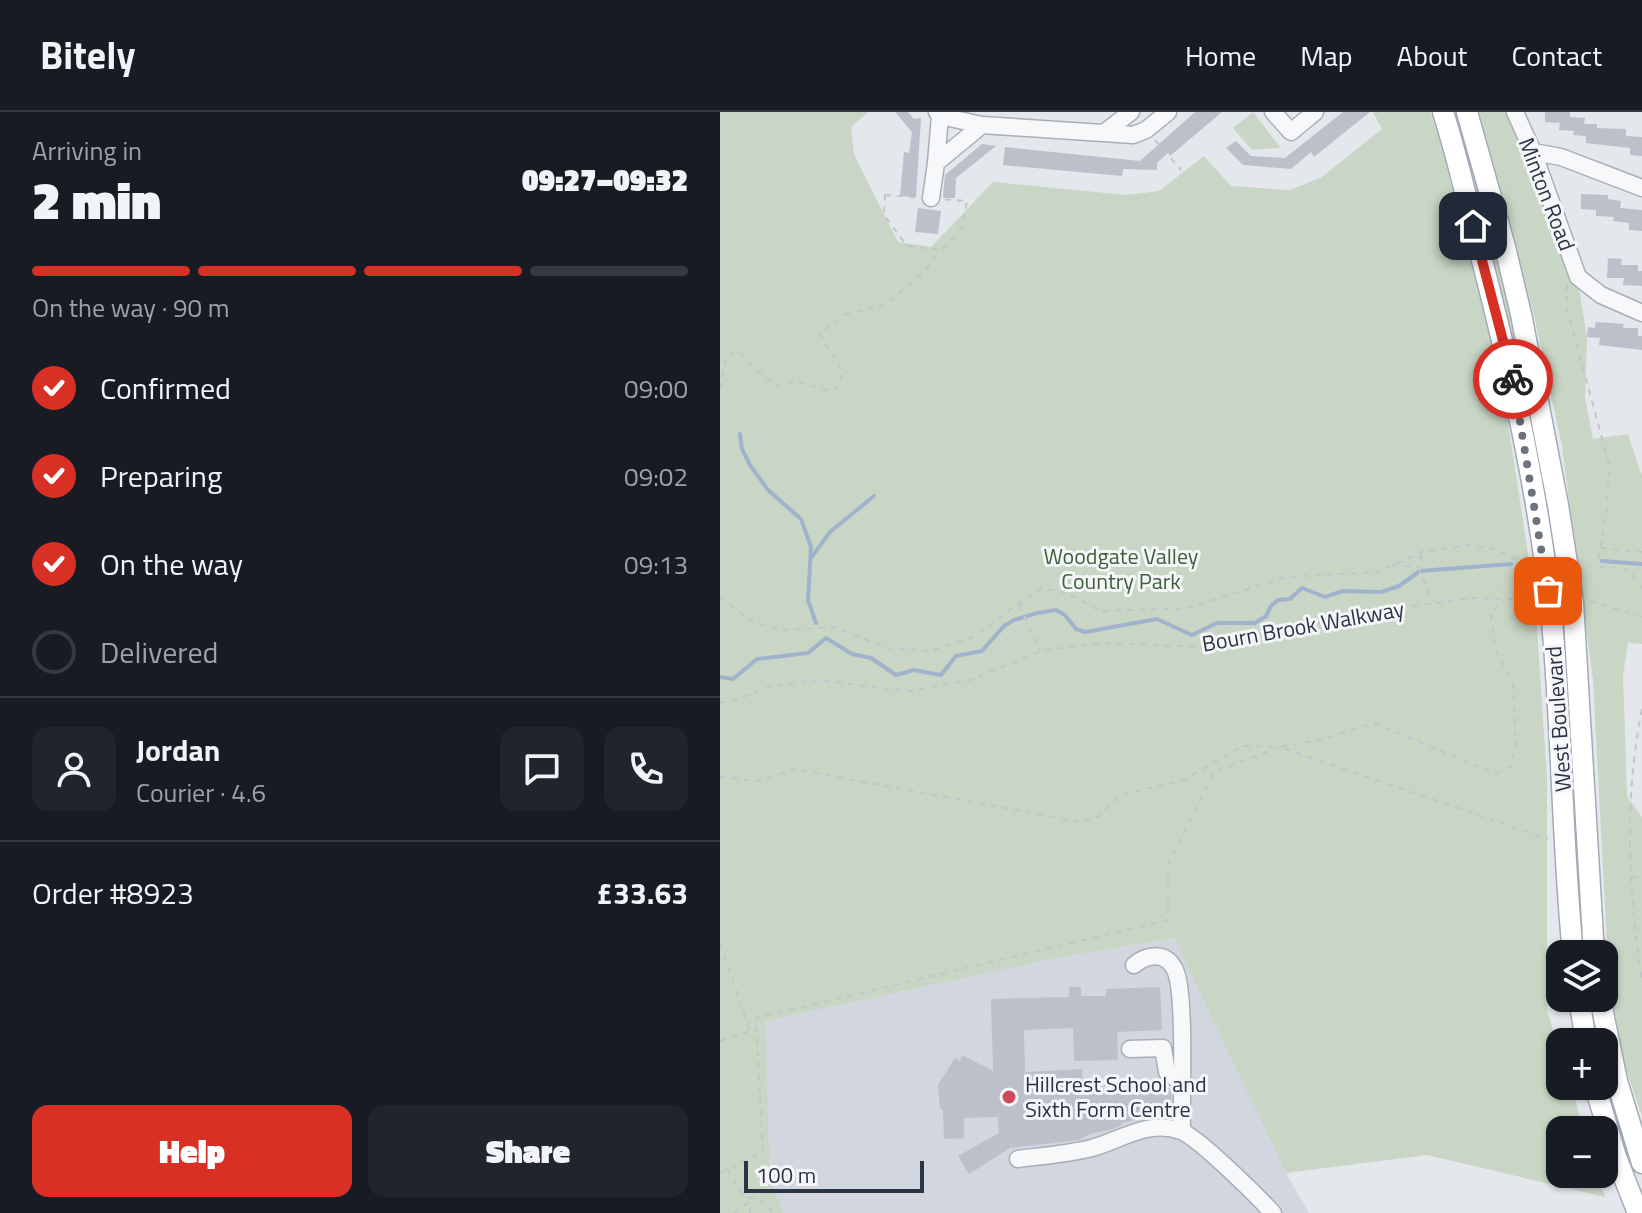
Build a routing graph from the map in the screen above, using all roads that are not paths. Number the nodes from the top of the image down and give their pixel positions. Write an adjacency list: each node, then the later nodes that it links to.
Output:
1 (1131, 112): 10 (street)
2 (1168, 112): 10 (street)
3 (1273, 112): 4 (street)
4 (1315, 112)
5 (1443, 112): 16 (main road, West Boulevard)
6 (1467, 112): 17 (main road, West Boulevard)
7 (1515, 112): 11 (street, Minton Road)
8 (938, 114): 9 (street); 12 (street)
9 (982, 125): 10 (street); 12 (street)
10 (1105, 132)
11 (1533, 152): 13 (street); 15 (street, Minton Road)
12 (936, 163): 14 (street)
13 (1642, 188)
14 (931, 198)
15 (1642, 313)
16 (1572, 940)
17 (1593, 940)
18 (1134, 965): 21 (street)
19 (1603, 1012): 25 (main road)
20 (1130, 1049): 21 (street)
21 (1181, 1082): 23 (street)
22 (1599, 1100): 27 (main road)
23 (1182, 1131): 24 (street); 26 (street)
24 (1018, 1159)
25 (1642, 1163)
26 (1273, 1213)
27 (1638, 1213)

